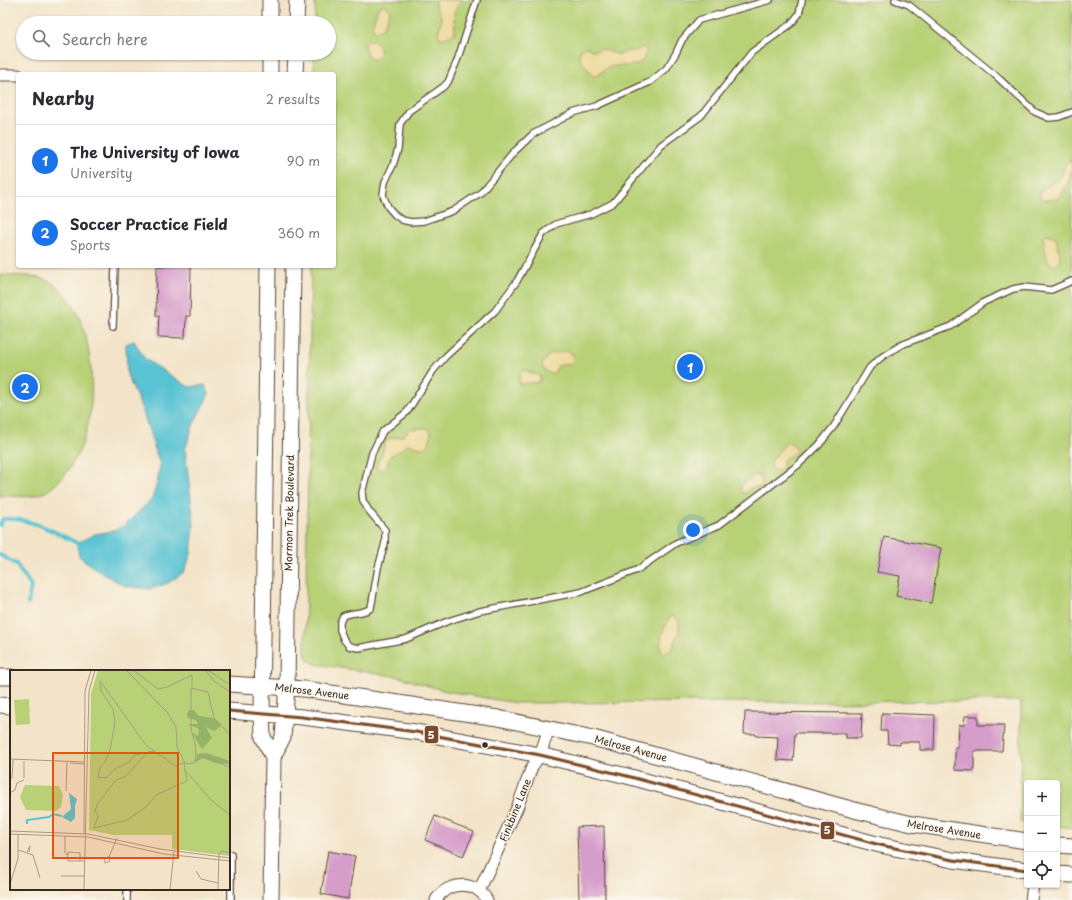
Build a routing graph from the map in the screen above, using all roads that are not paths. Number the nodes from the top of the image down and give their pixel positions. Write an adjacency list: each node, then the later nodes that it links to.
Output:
1 (270, 0): 9 (main road)
2 (297, 0): 10 (main road)
3 (478, 0): 4 (lane)
4 (770, 0)
5 (797, 0): 8 (lane)
6 (802, 0): 8 (lane)
7 (895, 0): 17 (lane)
8 (799, 14): 21 (lane)
9 (270, 16)
10 (296, 16)
11 (270, 60): 13 (main road)
12 (296, 60): 14 (main road)
13 (270, 72)
14 (295, 72)
15 (0, 75): 16 (street)
16 (16, 75)
17 (1072, 112)
18 (115, 268): 22 (lane)
19 (268, 268): 24 (main road, Mormon Trek Boulevard)
20 (293, 268): 25 (main road, Mormon Trek Boulevard)
21 (1072, 281)
22 (113, 326)
23 (230, 684): 24 (main road, Melrose Avenue)
24 (262, 685): 25 (main road, Melrose Avenue); 27 (main road, Mormon Trek Boulevard)
25 (287, 687): 28 (main road, Mormon Trek Boulevard); 29 (main road, Melrose Avenue)
26 (230, 711): 27 (main road)
27 (262, 714): 28 (main road); 31 (main road, Mormon Trek Boulevard)
28 (285, 716): 30 (main road); 31 (main road, Mormon Trek Boulevard)
29 (549, 728): 30 (street, Finkbine Lane); 32 (main road, Melrose Avenue)
30 (540, 755): 36 (main road); 40 (street, Finkbine Lane)
31 (273, 757): 42 (main road, Mormon Trek Boulevard)
32 (1024, 841)
33 (1060, 845): 34 (main road)
34 (1072, 846)
35 (230, 854): 41 (lane)
36 (1024, 870)
37 (1060, 874): 38 (main road)
38 (1072, 875)
39 (1033, 888): 45 (street)
40 (479, 890): 43 (street); 44 (street)
41 (231, 900)
42 (271, 900)
43 (436, 900)
44 (487, 900)
45 (1031, 900)

